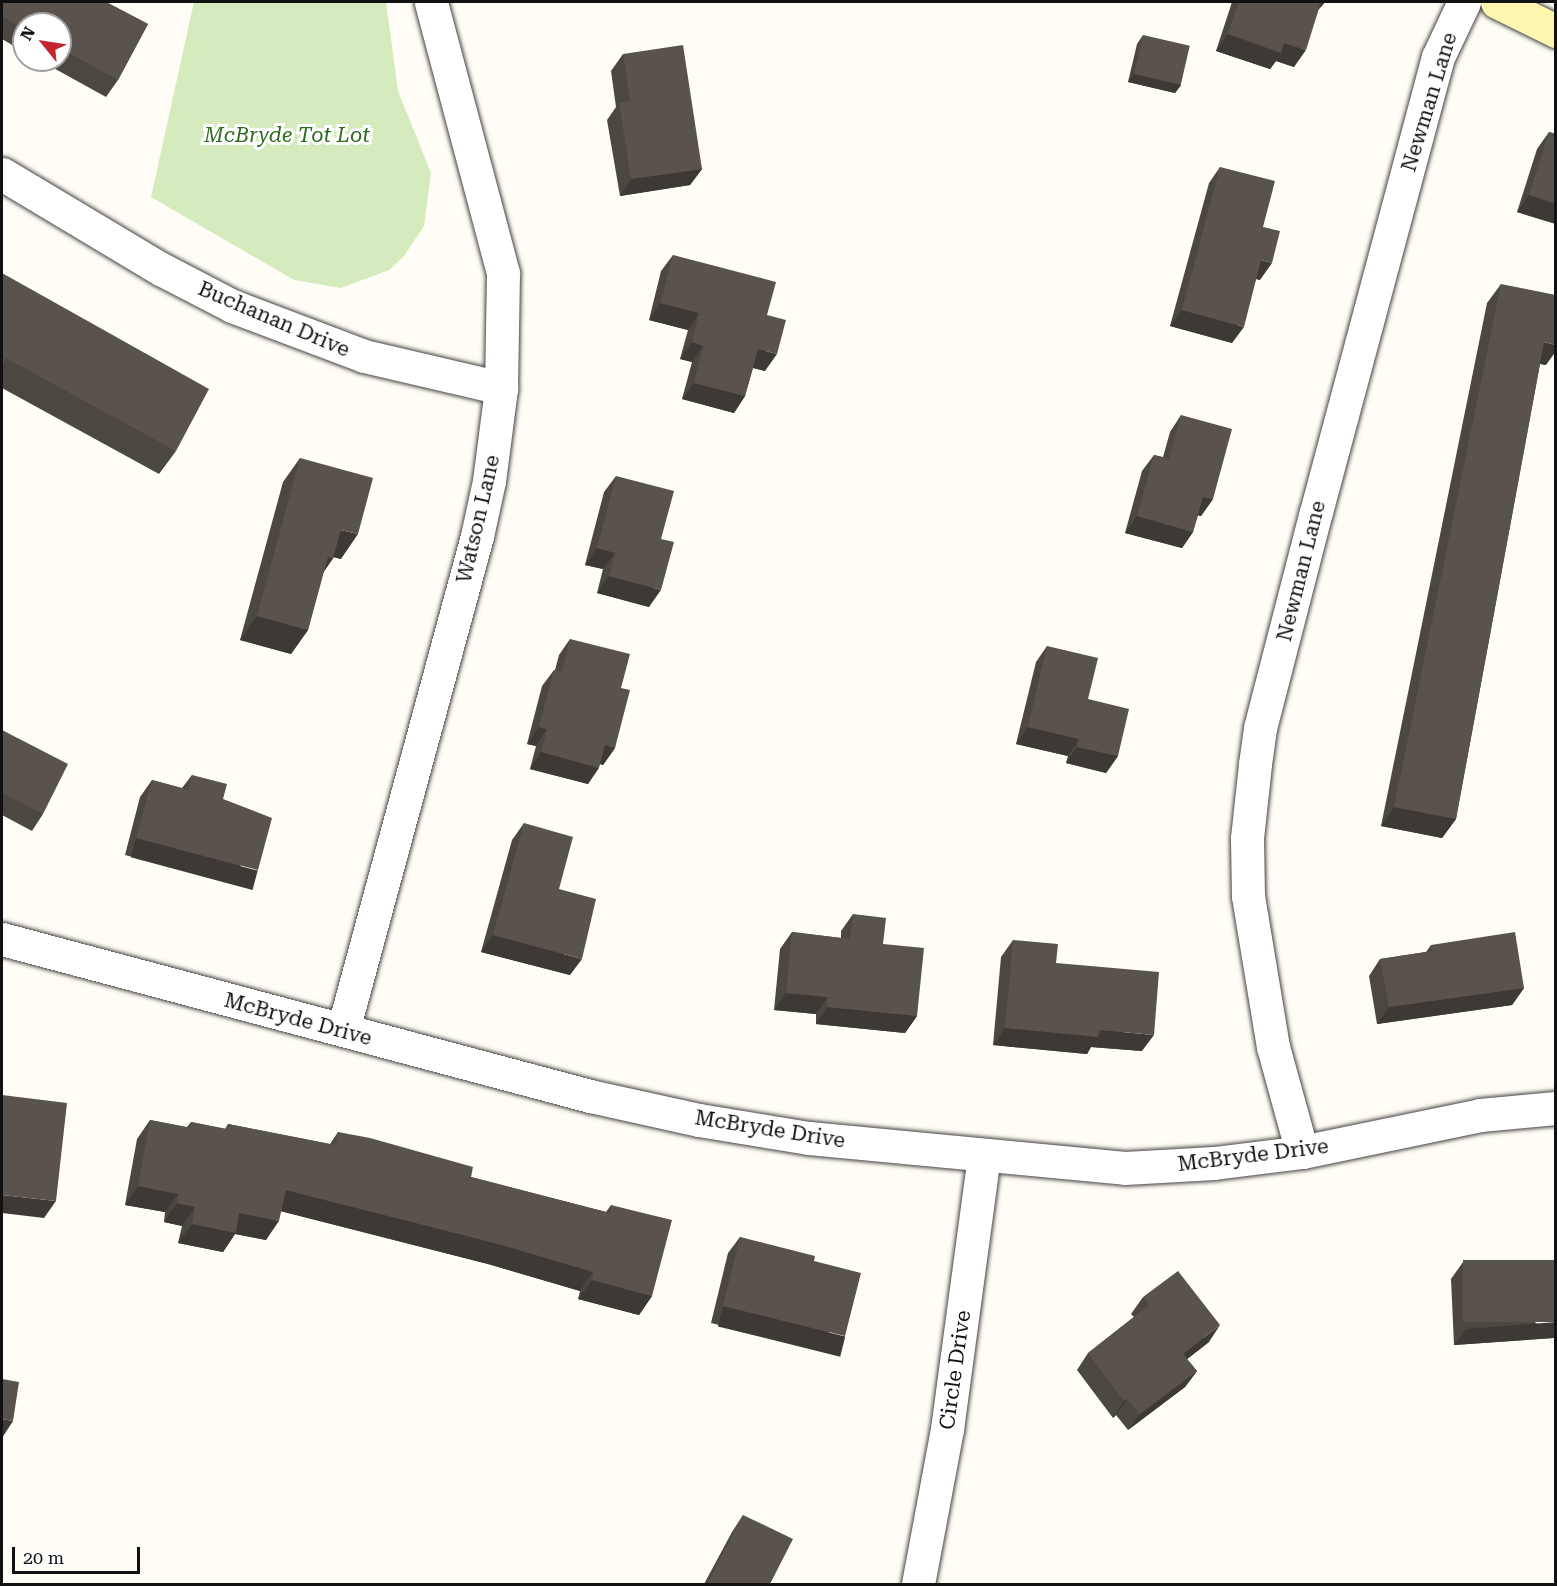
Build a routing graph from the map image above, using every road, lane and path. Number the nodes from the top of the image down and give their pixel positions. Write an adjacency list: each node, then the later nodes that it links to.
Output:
1 (431, 2): 6 (street, Watson Lane)
2 (1464, 2): 10 (street, Newman Lane)
3 (1497, 2): 4 (main road)
4 (1556, 31)
5 (2, 174): 6 (street, Buchanan Drive)
6 (501, 388): 8 (street, Watson Lane)
7 (2, 939): 8 (street, McBryde Drive)
8 (343, 1030): 11 (street, McBryde Drive)
9 (1556, 1108): 10 (street, McBryde Drive)
10 (1302, 1152): 11 (street, McBryde Drive)
11 (984, 1155): 12 (street, Circle Drive)
12 (918, 1584)

